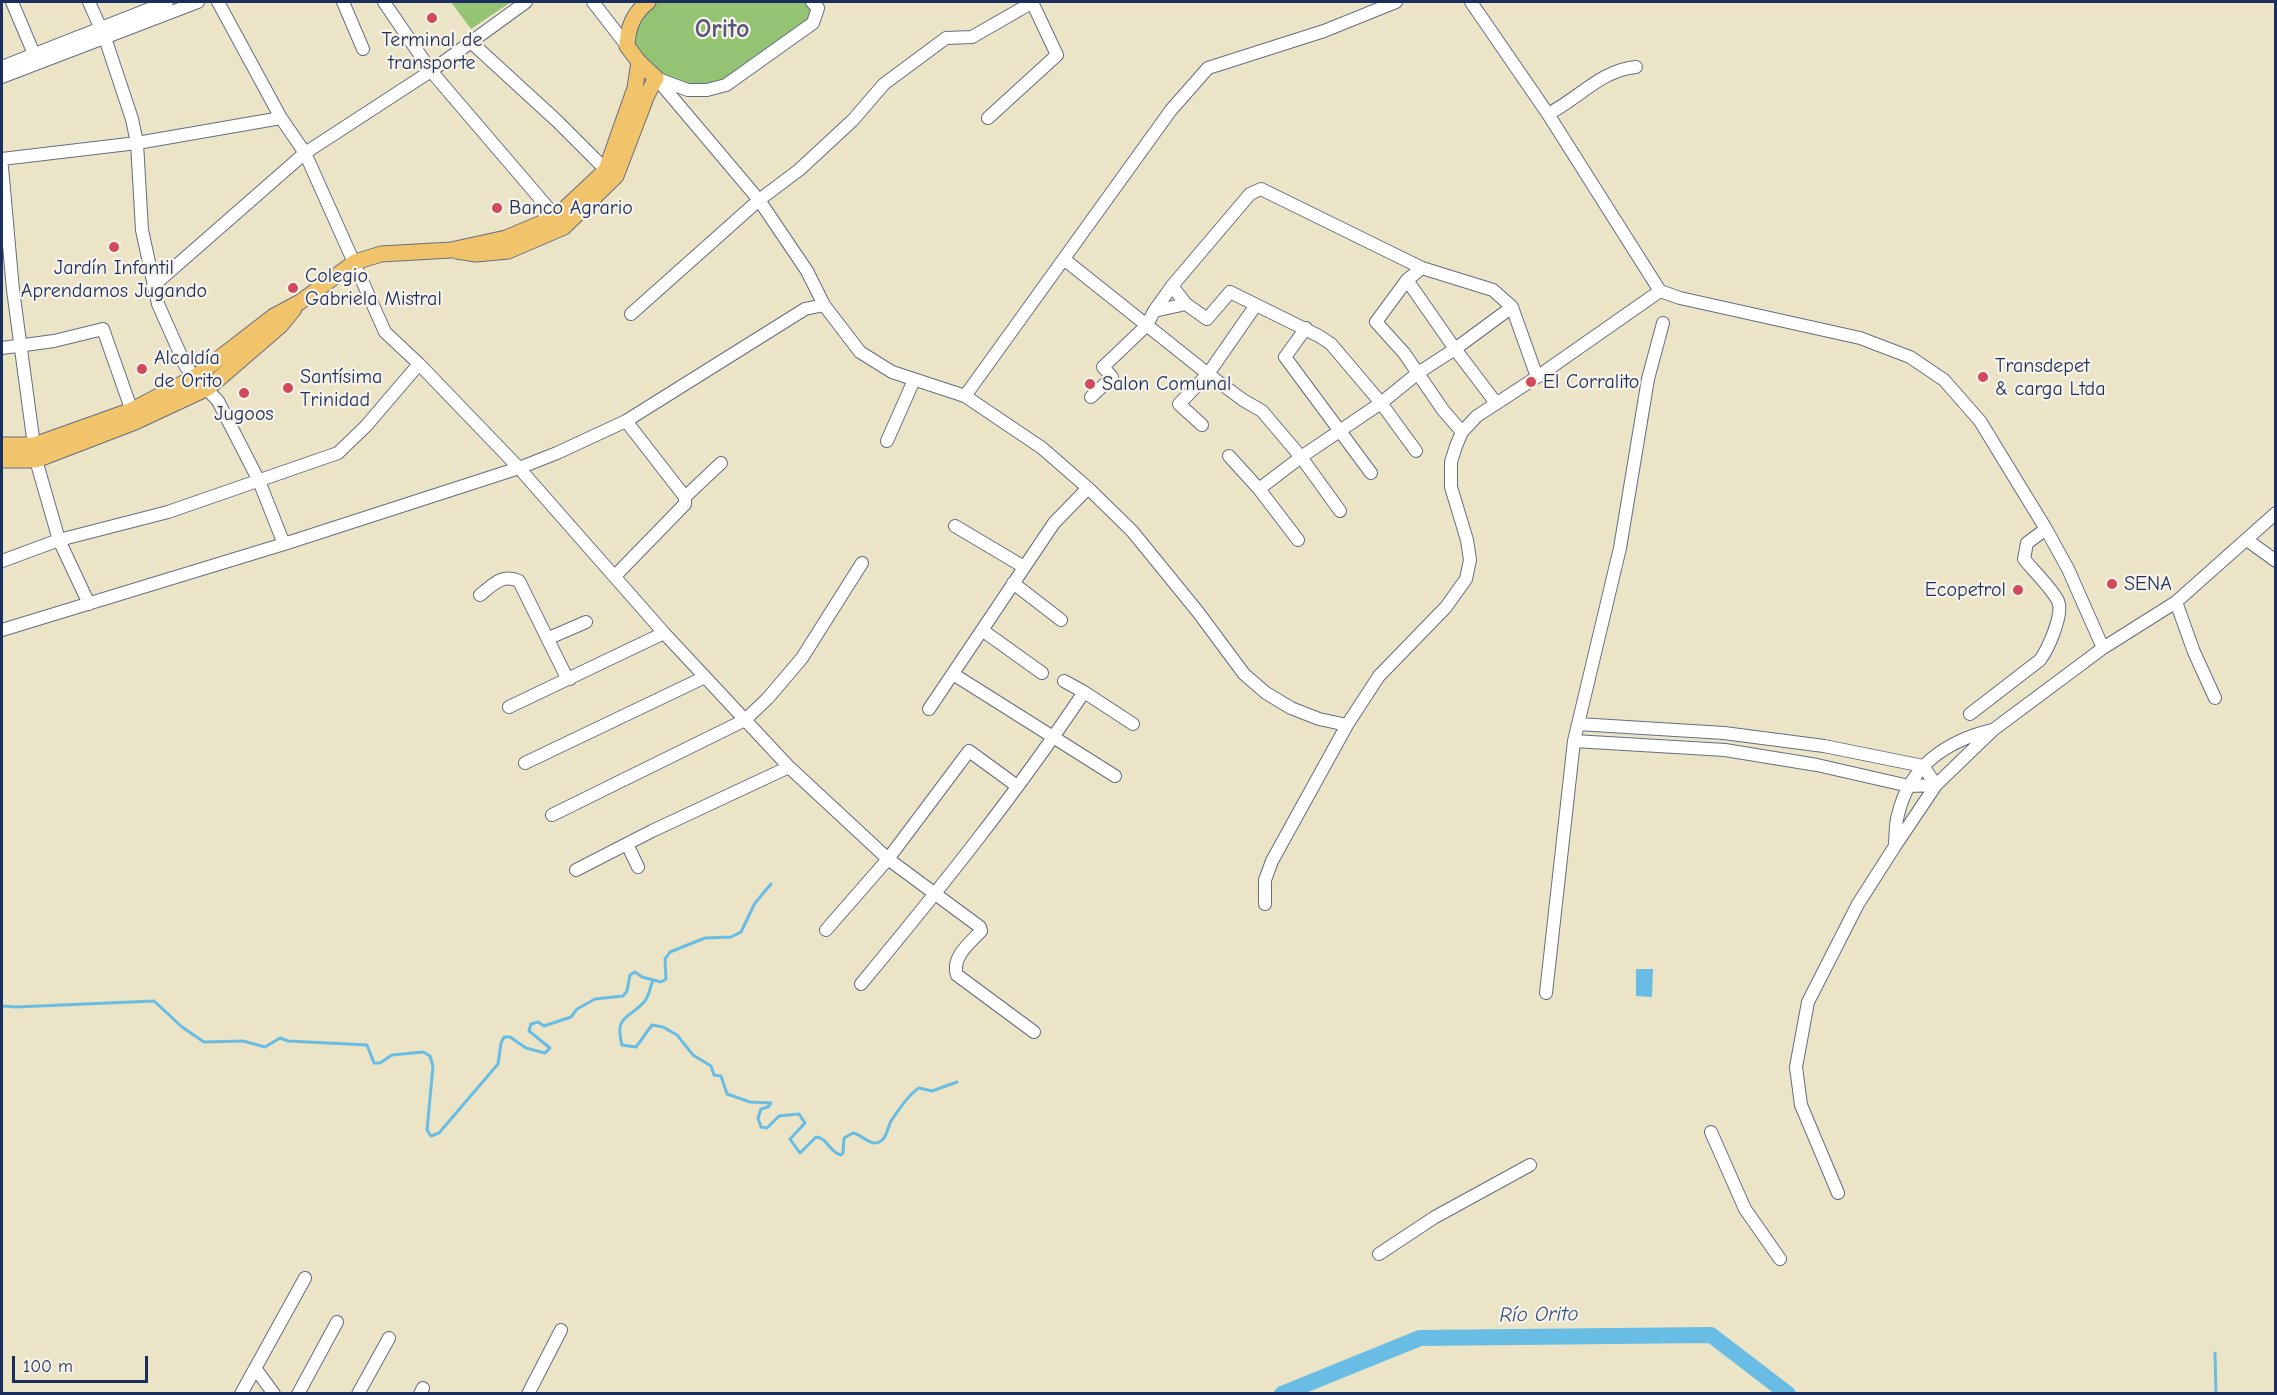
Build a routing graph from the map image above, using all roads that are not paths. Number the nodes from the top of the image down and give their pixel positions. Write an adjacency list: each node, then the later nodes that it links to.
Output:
1 (12, 2): 19 (street)
2 (89, 2): 15 (street)
3 (166, 2): 15 (street)
4 (198, 2): 15 (street)
5 (218, 2): 27 (street)
6 (343, 2): 18 (street)
7 (384, 2): 23 (street)
8 (526, 2): 16 (street)
9 (593, 2): 17 (street)
10 (648, 2): 17 (main road)
11 (812, 2): 25 (street)
12 (1033, 2): 28 (street); 34 (street)
13 (1396, 2): 36 (street)
14 (1471, 2): 26 (street)
15 (102, 32): 19 (street); 24 (street); 29 (street)
16 (471, 43): 23 (street); 33 (street)
17 (627, 46): 20 (main road)
18 (363, 49)
19 (34, 54): 21 (street)
20 (639, 62): 25 (main road); 33 (main road)
21 (2, 67)
22 (1636, 67): 26 (street)
23 (431, 71): 30 (street); 35 (street)
24 (2, 77)
25 (657, 78): 34 (street); 35 (main road)
26 (1548, 114): 42 (street)
27 (281, 118): 29 (street); 30 (street)
28 (988, 118)
29 (137, 142): 31 (street); 40 (street)
30 (305, 153): 37 (street); 40 (street)
31 (2, 159)
32 (2, 167): 53 (street)
33 (606, 170): 35 (main road)
34 (759, 200): 45 (street); 49 (street)
35 (560, 222): 37 (main road)
36 (1065, 260): 51 (street); 63 (street)
37 (355, 262): 43 (main road); 56 (street)
38 (1422, 268): 39 (street); 41 (street); 47 (street)
39 (1407, 280): 55 (street); 57 (street)
40 (153, 286): 59 (street)
41 (1173, 286): 44 (street); 48 (street)
42 (1660, 291): 60 (street); 89 (street)
43 (300, 302): 59 (main road); 62 (main road)
44 (1186, 304): 46 (street); 48 (street)
45 (824, 305): 61 (street); 68 (street)
46 (1256, 305): 52 (street); 58 (street)
47 (1512, 307): 55 (street); 60 (street)
48 (1154, 311): 51 (street)
49 (631, 314)
50 (1663, 323): 122 (street)
51 (1147, 325): 58 (street); 64 (street)
52 (1305, 328): 65 (street); 70 (street)
53 (21, 344): 54 (street); 67 (street); 75 (street)
54 (2, 348)
55 (1455, 349): 57 (street); 66 (street)
56 (419, 364): 80 (street); 82 (street)
57 (1418, 373): 65 (street); 71 (street)
58 (1208, 374): 69 (street); 77 (street)
59 (195, 377): 62 (street); 67 (main road)
60 (1537, 377): 66 (street)
61 (914, 380): 63 (street); 72 (street)
62 (208, 388): 67 (main road); 82 (street)
63 (966, 396): 83 (street)
64 (1091, 397)
65 (1381, 403): 70 (street); 74 (street)
66 (1496, 403): 71 (street)
67 (134, 416): 75 (main road)
68 (626, 420): 80 (street); 85 (street)
69 (1202, 425)
70 (1340, 430): 77 (street); 81 (street)
71 (1462, 432): 123 (street)
72 (887, 441)
73 (2, 445): 75 (main road)
74 (1416, 451)
75 (35, 452): 78 (main road); 90 (street)
76 (1229, 456): 84 (street)
77 (1301, 457): 84 (street); 86 (street)
78 (2, 460)
79 (721, 463): 85 (street)
80 (519, 468): 93 (street); 98 (street)
81 (1371, 473)
82 (259, 481): 90 (street); 93 (street)
83 (1088, 488): 97 (street); 123 (street)
84 (1259, 489): 91 (street)
85 (685, 497): 98 (street)
86 (1340, 511)
87 (2273, 519): 92 (street)
88 (955, 526): 97 (street)
89 (2046, 529): 109 (street); 119 (street)
90 (59, 540): 94 (street); 102 (street)
91 (1298, 540)
92 (2247, 540): 95 (street); 101 (street)
93 (284, 544): 102 (street)
94 (2, 561)
95 (2276, 561)
96 (862, 563): 120 (street)
97 (1024, 567): 99 (street)
98 (615, 576): 107 (street)
99 (1013, 583): 103 (street); 106 (street)
100 (480, 595): 108 (street)
101 (2176, 602): 109 (street); 116 (street)
102 (89, 604): 105 (street)
103 (1061, 620)
104 (585, 622): 108 (street)
105 (2, 630)
106 (982, 630): 110 (street); 111 (street)
107 (664, 633): 112 (street); 113 (street)
108 (549, 638): 113 (street)
109 (2103, 648): 124 (street)
110 (1042, 673)
111 (953, 674): 118 (street); 126 (street)
112 (705, 677): 120 (street); 129 (street)
113 (570, 680): 117 (street)
114 (1064, 681): 115 (street)
115 (1084, 692): 121 (street); 126 (street)
116 (2216, 699)
117 (509, 707)
118 (929, 709)
119 (1970, 714)
120 (745, 720): 131 (street); 136 (street)
121 (1133, 724)
122 (1578, 724): 125 (street); 127 (street)
123 (1347, 725): 143 (street)
124 (1993, 730): 130 (street); 133 (street)
125 (1724, 733): 128 (street); 130 (street)
126 (1054, 737): 132 (street); 134 (street)
127 (1574, 741): 128 (street); 146 (street)
128 (1725, 750): 135 (street)
129 (525, 763)
130 (1923, 766): 133 (street); 135 (street)
131 (789, 767): 137 (street); 139 (street)
132 (1115, 776)
133 (1936, 785): 135 (street); 138 (street)
134 (1017, 786): 139 (street); 142 (street)
135 (1909, 786): 138 (street)
136 (552, 815)
137 (627, 844): 140 (street); 141 (street)
138 (1894, 846): 150 (street)
139 (888, 859): 142 (street); 144 (street)
140 (638, 867)
141 (576, 870)
142 (936, 893): 145 (street); 147 (street)
143 (1265, 904)
144 (826, 930)
145 (861, 984)
146 (1546, 993)
147 (1034, 1032)
148 (1711, 1132): 152 (street)
149 (1530, 1165): 151 (street)
150 (1838, 1193)
151 (1379, 1254)
152 (1780, 1259)
153 (305, 1278): 157 (street)
154 (337, 1322): 160 (street)
155 (561, 1330): 162 (street)
156 (389, 1338): 161 (street)
157 (255, 1368): 158 (street); 159 (street)
158 (241, 1394)
159 (274, 1394)
160 (298, 1394)
161 (358, 1394)
162 (528, 1394)

